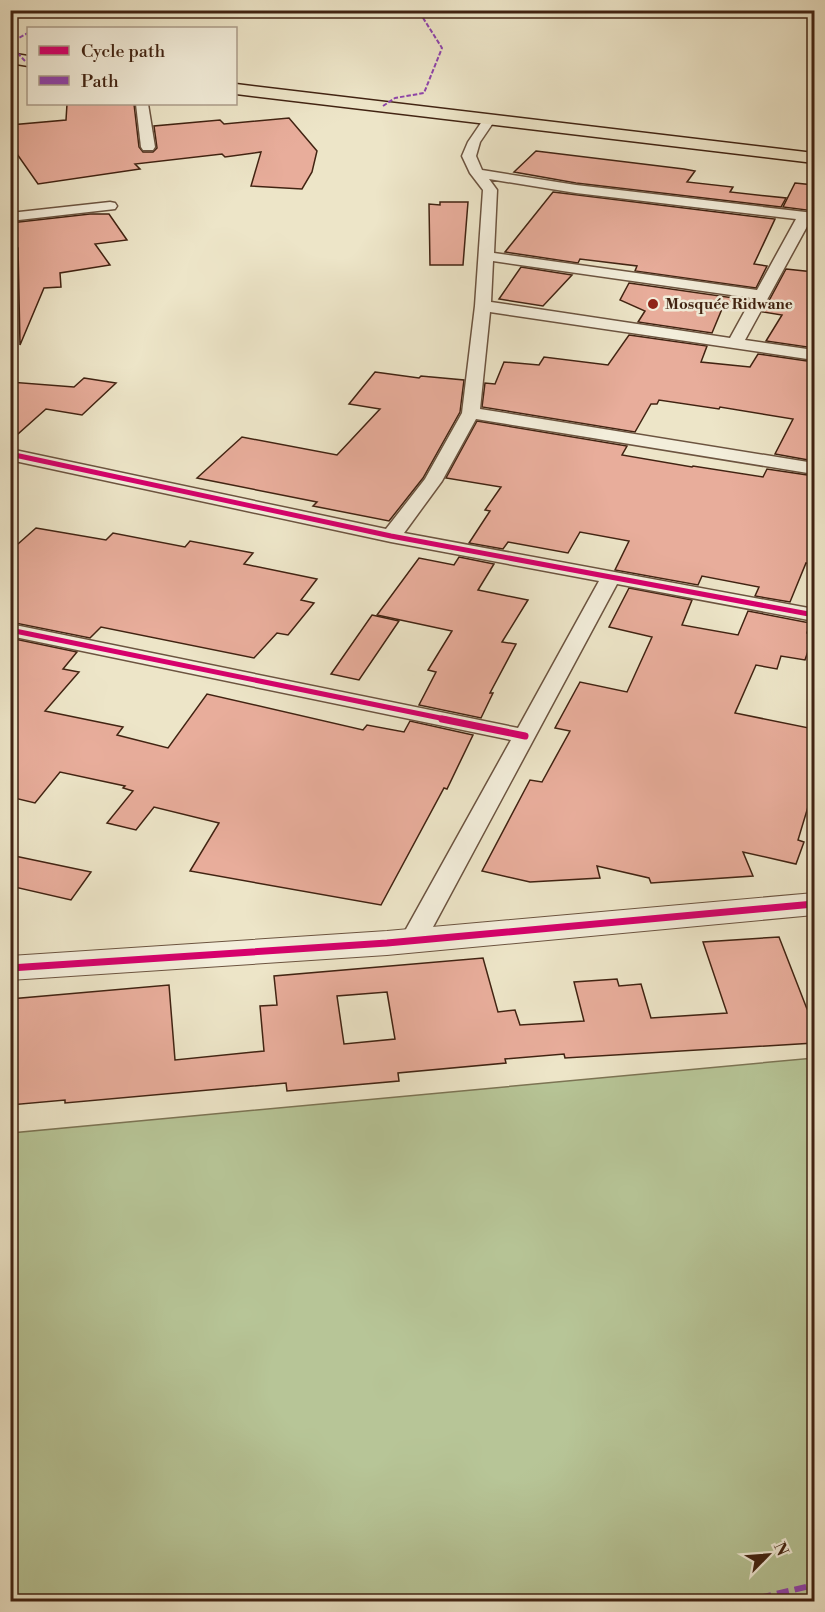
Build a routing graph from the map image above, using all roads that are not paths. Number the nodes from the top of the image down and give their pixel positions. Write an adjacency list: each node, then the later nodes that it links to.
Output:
1 (10, 58): 2 (main road)
2 (27, 61)
3 (237, 89): 5 (main road)
4 (142, 105): 6 (street)
5 (489, 120): 7 (main road); 8 (street)
6 (148, 147)
7 (814, 158)
8 (477, 173): 11 (street); 12 (street)
9 (110, 206): 10 (street)
10 (10, 217)
11 (809, 217): 13 (street)
12 (486, 256): 13 (street); 14 (street)
13 (761, 294): 15 (street)
14 (483, 306): 15 (street); 17 (street)
15 (735, 343): 16 (street)
16 (814, 355)
17 (471, 413): 19 (street); 20 (street)
18 (10, 454): 20 (street)
19 (814, 469)
20 (391, 536): 21 (street)
21 (611, 577): 22 (street); 24 (street)
22 (814, 615)
23 (10, 630): 24 (street)
24 (525, 736): 26 (street)
25 (814, 904): 26 (street)
26 (414, 940): 27 (street)
27 (10, 968)

